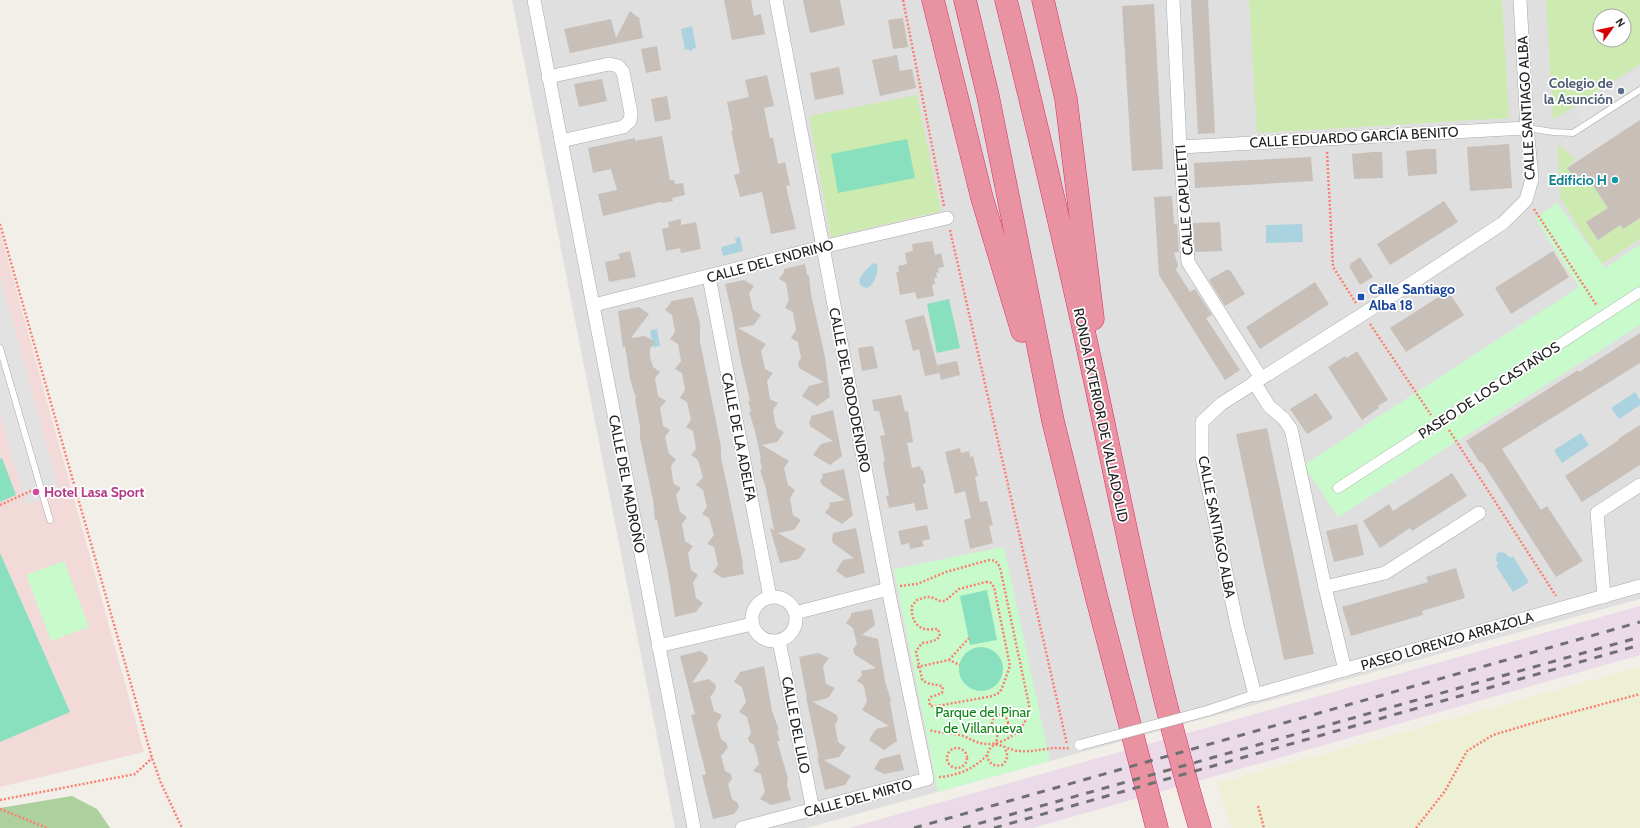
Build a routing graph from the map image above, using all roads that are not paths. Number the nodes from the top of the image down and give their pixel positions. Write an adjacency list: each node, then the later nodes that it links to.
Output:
1 (534, 0): 9 (street, CALLE DEL MADROÑO)
2 (776, 0): 15 (street, CALLE DEL RODODENDRO)
3 (933, 0): 22 (highway)
4 (965, 0): 22 (highway)
5 (1006, 0): 21 (highway, RONDA EXTERIOR DE VALLADOLID)
6 (1043, 0): 21 (highway)
7 (1173, 0): 13 (street, CALLE CAPULETTI)
8 (1520, 0): 11 (street, CALLE SANTIAGO ALBA)
9 (548, 77): 12 (street, CALLE DEL MADROÑO); 12 (street)
10 (1640, 90): 11 (lane)
11 (1527, 128): 13 (street, CALLE EDUARDO GARCÍA BENITO); 20 (street, CALLE SANTIAGO ALBA)
12 (561, 141): 18 (street, CALLE DEL MADROÑO)
13 (1180, 147): 20 (street, CALLE CAPULETTI)
14 (947, 218): 15 (street, CALLE DEL ENDRINO)
15 (822, 247): 16 (street, CALLE DEL ENDRINO); 29 (street, CALLE DEL RODODENDRO)
16 (709, 277): 18 (street, CALLE DEL ENDRINO); 31 (street, CALLE DE LA ADELFA)
17 (1640, 292): 24 (street, PASEO DE LOS CASTAÑOS)
18 (594, 305): 35 (street, CALLE DEL MADROÑO)
19 (0, 348): 26 (lane)
20 (1257, 380): 28 (street); 37 (street, CALLE SANTIAGO ALBA)
21 (1096, 390): 44 (highway, RONDA EXTERIOR DE VALLADOLID)
22 (1053, 421): 43 (highway)
23 (1640, 485): 30 (street)
24 (1338, 488)
25 (1479, 512): 28 (street)
26 (50, 520)
27 (1640, 586): 30 (street, PASEO LORENZO ARRAZOLA)
28 (1325, 587): 36 (street)
29 (888, 589): 32 (street); 39 (street, CALLE DEL RODODENDRO)
30 (1604, 596): 36 (street, PASEO LORENZO ARRAZOLA)
31 (770, 597): 32 (street); 33 (street)
32 (795, 613): 34 (street)
33 (752, 624): 34 (street); 35 (street)
34 (779, 641): 40 (street, CALLE DEL LILO)
35 (658, 646): 41 (street, CALLE DEL MADROÑO)
36 (1345, 670): 37 (street, PASEO LORENZO ARRAZOLA)
37 (1254, 695): 38 (street, bridge)
38 (1080, 745)
39 (927, 779): 40 (street, CALLE DEL MIRTO)
40 (813, 810): 42 (street, CALLE DEL MIRTO)
41 (694, 828)
42 (742, 828)
43 (1157, 828)
44 (1200, 828)

